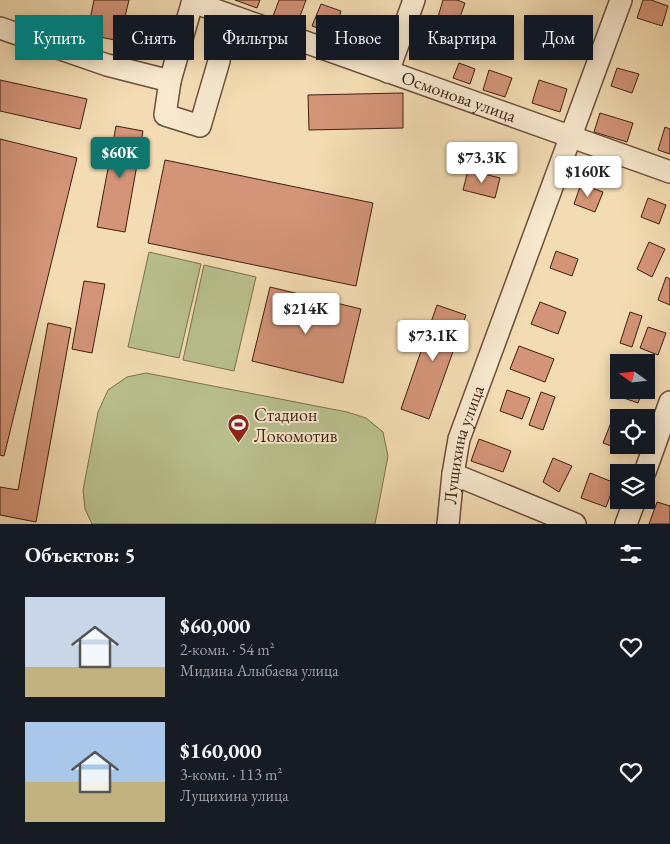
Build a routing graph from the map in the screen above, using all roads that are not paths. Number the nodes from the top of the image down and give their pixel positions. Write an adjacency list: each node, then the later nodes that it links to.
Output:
1 (414, 0): 6 (street)
2 (621, 0): 8 (street, Лущихина улица)
3 (193, 1): 6 (street, Осмонова улица); 7 (street)
4 (0, 28): 7 (street)
5 (219, 61): 7 (street)
6 (388, 72): 8 (street, Осмонова улица)
7 (170, 80)
8 (571, 136): 9 (street, Осмонова улица); 12 (street, Лущихина улица)
9 (670, 172)
10 (670, 402): 11 (street)
11 (648, 464)
12 (453, 474): 14 (street, Лущихина улица); 15 (street)
13 (632, 509): 16 (street)
14 (448, 524)
15 (576, 524)
16 (626, 524)

